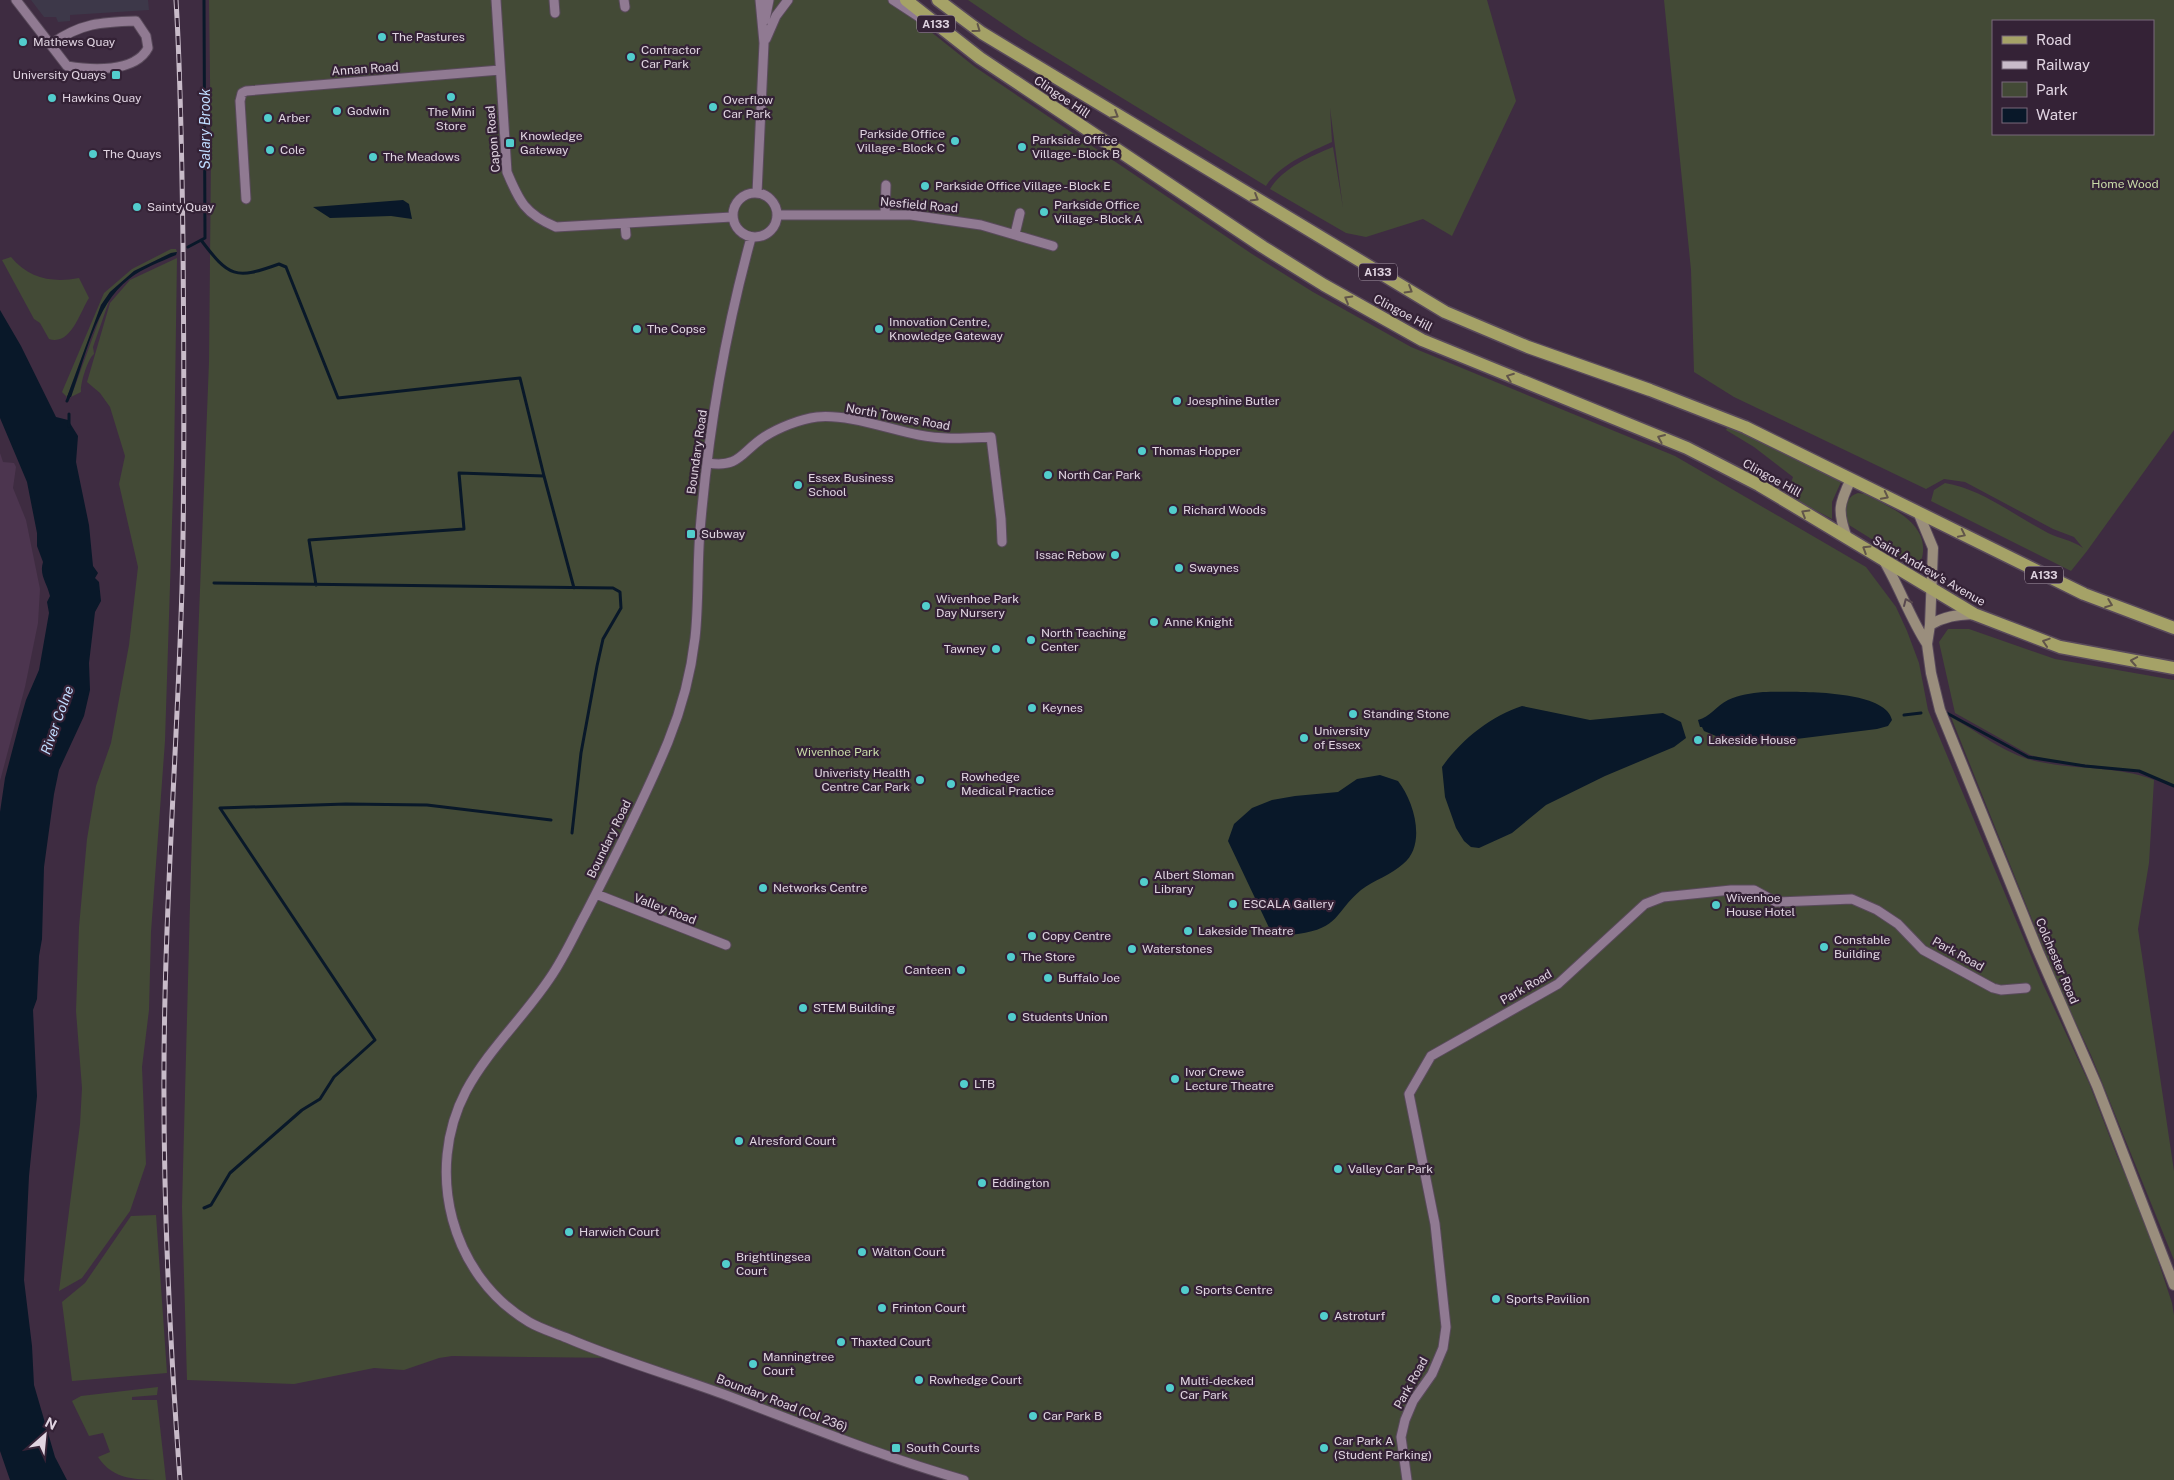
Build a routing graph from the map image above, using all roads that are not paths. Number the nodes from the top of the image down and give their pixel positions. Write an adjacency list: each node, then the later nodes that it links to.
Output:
1 (16, 0): 12 (street)
2 (496, 0): 15 (street, Capon Road)
3 (554, 0): 10 (street)
4 (769, 0): 11 (street)
5 (788, 0): 13 (street)
6 (893, 0): 14 (street)
7 (906, 0): 14 (main road, Clingoe Hill / A133)
8 (938, 0): 29 (main road, Clingoe Hill / A133, one-way to 29)
9 (761, 2): 11 (street)
10 (555, 13)
11 (764, 25): 13 (street)
12 (51, 44): 12 (street)
13 (764, 44): 17 (street)
14 (966, 48): 31 (main road, Clingoe Hill / A133, one-way to 14)
15 (500, 70): 18 (street, Annan Road); 23 (street, Capon Road)
16 (886, 184): 20 (street)
17 (757, 193): 21 (street); 22 (street)
18 (246, 199)
19 (1020, 213): 24 (street)
20 (885, 214): 21 (street, Nesfield Road); 24 (street, Nesfield Road)
21 (779, 215): 26 (street)
22 (732, 217): 23 (street, Capon Road); 26 (street)
23 (625, 224): 25 (street)
24 (1015, 234): 27 (street, Nesfield Road)
25 (626, 235)
26 (751, 238): 28 (street, Boundary Road)
27 (1053, 246)
28 (708, 463): 32 (street, North Towers Road); 40 (street, Boundary Road)
29 (1851, 479): 30 (main road, A133, one-way to 30); 31 (main road)
30 (1918, 512): 34 (main road, Colchester Road); 37 (main road, A133, one-way to 37)
31 (1846, 538): 33 (main road, Saint Andrew's Avenue / A133, one-way to 31)
32 (1002, 542)
33 (1884, 561): 34 (main road, Saint Andrew's Avenue / A133); 38 (main road, Colchester Road, one-way to 33)
34 (1930, 590): 35 (main road, Saint Andrew's Avenue / A133); 36 (main road, Colchester Road)
35 (1974, 614): 36 (main road); 39 (main road, Saint Andrew's Avenue / A133, one-way to 35)
36 (1930, 625): 38 (main road, Colchester Road)
37 (2174, 628)
38 (1927, 644): 43 (main road, Colchester Road)
39 (2174, 668)
40 (596, 894): 41 (street, Valley Road); 44 (street, Boundary Road)
41 (726, 945)
42 (2026, 988): 46 (street, Park Road)
43 (2174, 1284)
44 (592, 1349): 45 (street, Boundary Road (Col 236))
45 (964, 1480)
46 (1407, 1480)

